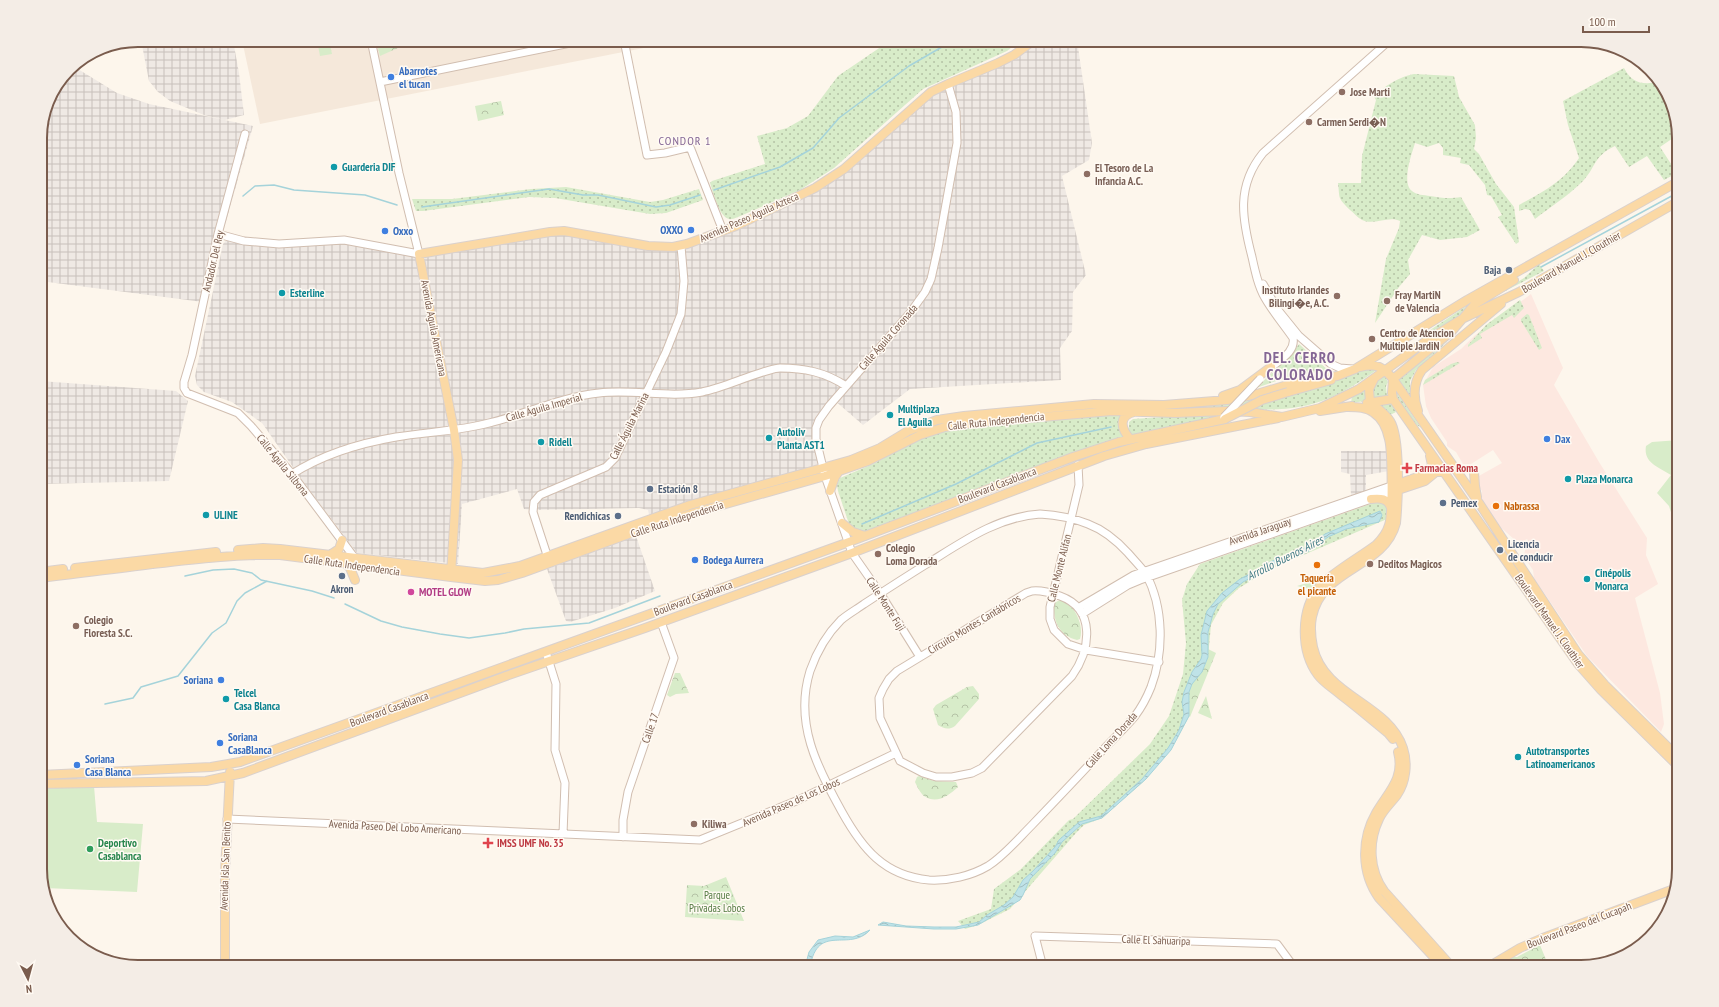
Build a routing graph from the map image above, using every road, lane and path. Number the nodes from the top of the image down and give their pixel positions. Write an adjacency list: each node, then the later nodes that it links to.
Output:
1 (372, 47): 6 (street, Avenida Aguila Americana)
2 (551, 47): 6 (street)
3 (625, 47): 11 (street)
4 (1025, 47): 7 (main road, Avenida Paseo Aguila Azteca)
5 (1382, 47): 16 (street)
6 (380, 82): 14 (street, Avenida Aguila Americana)
7 (948, 84): 11 (main road, Avenida Paseo Aguila Azteca); 25 (street, Calle Águila Coronada)
8 (246, 134): 12 (street, Andador Del Rey)
9 (1672, 185): 15 (main road, Boulevard Manuel J. Clouthier)
10 (1672, 204): 17 (main road, Boulevard Manuel J. Clouthier)
11 (723, 231): 13 (main road, Avenida Paseo Aguila Azteca)
12 (218, 234): 14 (street); 26 (street, Andador Del Rey)
13 (680, 246): 14 (main road, Avenida Paseo Aguila Azteca); 27 (street, Calle Águila Marina)
14 (420, 254): 41 (main road, Avenida Aguila Americana)
15 (1527, 267): 18 (main road, Boulevard Manuel J. Clouthier); 20 (main road, Boulevard Manuel J. Clouthier)
16 (1258, 280): 19 (street); 20 (street)
17 (1509, 297): 18 (main road, Boulevard Manuel J. Clouthier); 40 (main road)
18 (1462, 319): 21 (main road, Boulevard Manuel J. Clouthier); 24 (main road, Boulevard Manuel J. Clouthier)
19 (1271, 367): 30 (main road); 38 (street, bridge)
20 (1355, 369): 21 (main road, Boulevard Manuel J. Clouthier); 22 (main road, Boulevard Manuel J. Clouthier)
21 (1386, 370): 23 (main road, Boulevard Manuel J. Clouthier); 24 (main road, Boulevard Manuel J. Clouthier)
22 (1337, 376): 30 (main road, Boulevard Manuel J. Clouthier); 38 (main road, Boulevard Casablanca, bridge)
23 (1375, 377): 29 (main road); 33 (main road, Boulevard Manuel J. Clouthier)
24 (1393, 379): 28 (main road); 40 (main road, Boulevard Manuel J. Clouthier)
25 (846, 386): 27 (street, Calle Águila Imperial); 46 (street, Calle Águila Coronada)
26 (184, 388): 49 (street, Calle Águila Silbona)
27 (645, 393): 41 (street, Calle Águila Imperial); 66 (street, Calle Águila Marina)
28 (1393, 399): 29 (main road); 35 (main road, Boulevard Manuel J. Clouthier)
29 (1370, 402): 32 (main road); 39 (main road)
30 (1187, 404): 31 (main road, Calle Ruta Independencia)
31 (1154, 405): 36 (main road); 46 (main road, Calle Ruta Independencia)
32 (1348, 407): 33 (main road); 53 (main road)
33 (1308, 411): 37 (main road, Calle Ruta Independencia)
34 (1135, 412): 36 (main road, Calle Ruta Independencia); 37 (main road, Calle Ruta Independencia); 42 (main road)
35 (1403, 416): 39 (main road); 43 (main road, Boulevard Manuel J. Clouthier)
36 (1036, 417): 45 (main road, Calle Ruta Independencia)
37 (1282, 417): 44 (main road, Boulevard Casablanca)
38 (1222, 420): 42 (main road, Boulevard Casablanca)
39 (1391, 422): 53 (main road)
40 (1422, 423): 56 (main road, Boulevard Manuel J. Clouthier)
41 (454, 430): 49 (street, Calle Águila Imperial); 70 (main road, Avenida Aguila Americana)
42 (1130, 440): 60 (main road, Boulevard Casablanca)
43 (1429, 453): 47 (main road, Boulevard Manuel J. Clouthier); 50 (main road)
44 (1078, 465): 58 (street, Calle Monte Alifan); 63 (main road, Boulevard Casablanca)
45 (839, 471): 46 (main road, Calle Ruta Independencia); 54 (main road)
46 (824, 472): 51 (main road, Calle Ruta Independencia); 54 (street, Calle Águila Coronada); 66 (main road, Calle Ruta Independencia)
47 (1443, 472): 50 (main road, Avenida Jaraguay); 85 (main road, Boulevard Manuel J. Clouthier)
48 (1474, 472): 56 (main road)
49 (292, 474): 61 (street, Calle Águila Silbona)
50 (1429, 474): 52 (main road, Avenida Jaraguay); 53 (main road, Avenida Jaraguay)
51 (815, 479): 54 (main road); 66 (main road, Calle Ruta Independencia)
52 (1419, 483): 53 (main road, Avenida Jaraguay); 57 (main road)
53 (1394, 488): 55 (street, Avenida Jaraguay); 57 (main road); 71 (street, Avenida Jaraguay)
54 (830, 490): 59 (street, Calle Águila Coronada)
55 (1371, 499): 57 (main road); 71 (street, Avenida Jaraguay)
56 (1479, 504): 83 (main road, Boulevard Manuel J. Clouthier)
57 (1394, 508): 98 (main road); 99 (main road)
58 (1072, 519): 71 (street, Calle Loma Dorada); 74 (street, Calle Loma Dorada); 75 (street, Calle Monte Alifan)
59 (842, 523): 60 (main road); 62 (street, Calle Águila Coronada)
60 (865, 536): 62 (main road, Boulevard Casablanca)
61 (342, 540): 64 (main road); 65 (street, Calle Águila Silbona)
62 (848, 542): 63 (street, Calle Águila Coronada); 79 (main road, Boulevard Casablanca)
63 (852, 552): 74 (street, Calle Monte Fuji); 77 (main road, Boulevard Casablanca)
64 (330, 555): 65 (main road, Calle Ruta Independencia); 69 (main road, Calle Ruta Independencia)
65 (355, 558): 68 (street, Calle Águila Silbona); 70 (main road, Calle Ruta Independencia)
66 (549, 560): 70 (main road, Calle Ruta Independencia)
67 (346, 564): 68 (main road, Calle Ruta Independencia); 72 (main road, Calle Ruta Independencia); 73 (main road)
68 (361, 566): 70 (main road, Calle Ruta Independencia)
69 (47, 571)
70 (452, 574)
71 (1145, 574): 76 (street, Avenida Jaraguay); 82 (street, Calle Loma Dorada)
72 (47, 577)
73 (355, 580)
74 (880, 593): 80 (street, Calle Monte Fuji); 90 (street, Calle Loma Dorada)
75 (1053, 594): 76 (street, Circuito Montes Cantábricos); 78 (street, Calle Monte Alifan); 80 (street, Circuito Montes Cantábricos)
76 (1080, 611): 78 (street, Circuito Montes Cantábricos)
77 (661, 622): 81 (main road, Boulevard Casablanca); 93 (street, Calle 17)
78 (1086, 650): 82 (street, Calle Monte Alifan); 84 (street, Circuito Montes Cantábricos)
79 (546, 652): 81 (street); 86 (main road, Boulevard Casablanca)
80 (920, 657): 84 (street, Circuito Montes Cantábricos)
81 (549, 661): 88 (main road, Boulevard Casablanca); 92 (street)
82 (1159, 662): 90 (street, Calle Loma Dorada)
83 (1672, 751)
84 (896, 753): 90 (street, Avenida Paseo de Los Lobos)
85 (1672, 761)
86 (230, 765): 87 (main road, Boulevard Casablanca); 88 (main road, Avenida Isla San Benito)
87 (47, 775)
88 (230, 776): 89 (main road, Boulevard Casablanca); 91 (main road, Avenida Isla San Benito)
89 (47, 784)
90 (828, 786): 93 (street, Avenida Paseo de Los Lobos)
91 (227, 819): 92 (street, Avenida Paseo Del Lobo Americano); 95 (main road, Avenida Isla San Benito)
92 (563, 834): 93 (street, Avenida Paseo de Los Lobos)
93 (623, 837)
94 (1669, 891): 100 (main road, Boulevard Paseo del Cucapah)
95 (225, 960)
96 (1041, 960): 97 (street, Calle El Sahuaripa)
97 (1289, 960)
98 (1437, 960)
99 (1446, 960)
100 (1500, 960)

